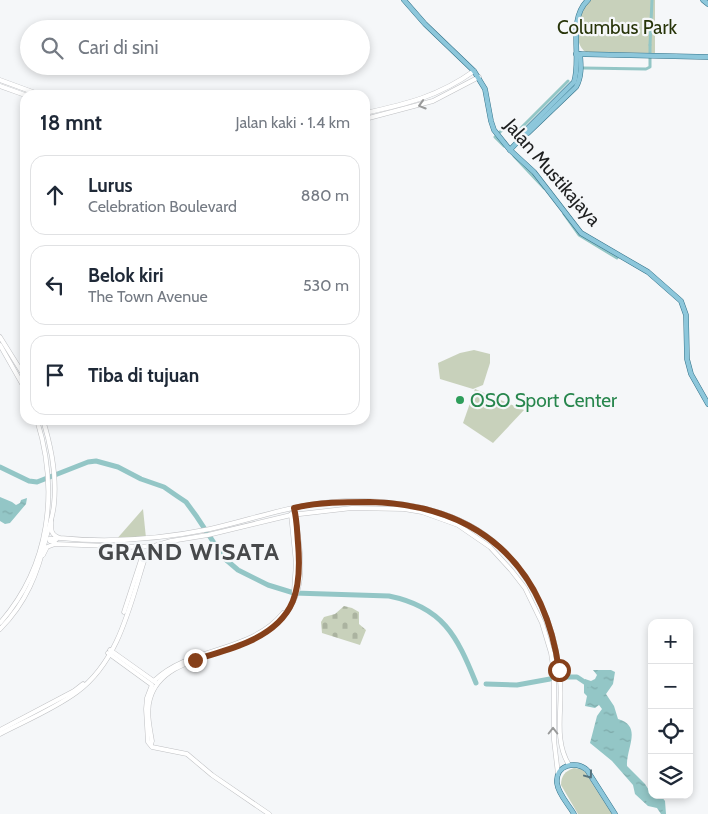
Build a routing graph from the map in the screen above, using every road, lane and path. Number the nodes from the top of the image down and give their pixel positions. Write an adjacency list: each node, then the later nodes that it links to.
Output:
1 (404, 0): 7 (main road, Jalan Mustikajaya)
2 (588, 0): 5 (main road)
3 (703, 0): 4 (main road)
4 (708, 4)
5 (578, 54): 6 (main road); 19 (main road)
6 (708, 57)
7 (474, 70): 8 (main road, Jalan Mustikajaya); 12 (street)
8 (479, 77): 16 (street); 19 (main road, Jalan Mustikajaya)
9 (0, 80): 10 (street)
10 (10, 84): 13 (street); 14 (street)
11 (0, 86): 13 (street)
12 (447, 88): 16 (street); 17 (street)
13 (8, 89): 15 (street)
14 (27, 90)
15 (20, 93)
16 (450, 93): 18 (street, one-way to 18)
17 (370, 113)
18 (370, 118)
19 (510, 150): 24 (main road, Jalan Mustikajaya)
20 (0, 338): 22 (street)
21 (0, 345): 23 (street)
22 (20, 369)
23 (20, 380)
24 (708, 404)
25 (39, 425): 27 (street)
26 (44, 425): 27 (street)
27 (51, 469): 28 (street)
28 (52, 479): 30 (street); 37 (street)
29 (292, 513): 31 (street); 33 (street); 36 (street); 45 (street); 46 (street, one-way to 29)
30 (51, 520): 31 (street); 35 (street)
31 (70, 539): 32 (street)
32 (84, 545): 34 (street); 35 (street)
33 (154, 546): 34 (street); 39 (street)
34 (137, 547): 39 (street)
35 (43, 555): 38 (street)
36 (294, 596): 40 (street); 41 (street)
37 (0, 623)
38 (0, 630)
39 (111, 650): 40 (street); 42 (street); 43 (street); 44 (street)
40 (154, 680): 41 (street)
41 (156, 686): 44 (street)
42 (0, 730)
43 (0, 734)
44 (150, 744): 48 (street)
45 (567, 763): 46 (street); 47 (main road); 50 (main road, one-way to 50)
46 (558, 764): 47 (street)
47 (558, 774): 49 (main road)
48 (269, 814)
49 (574, 814)
50 (616, 814)

